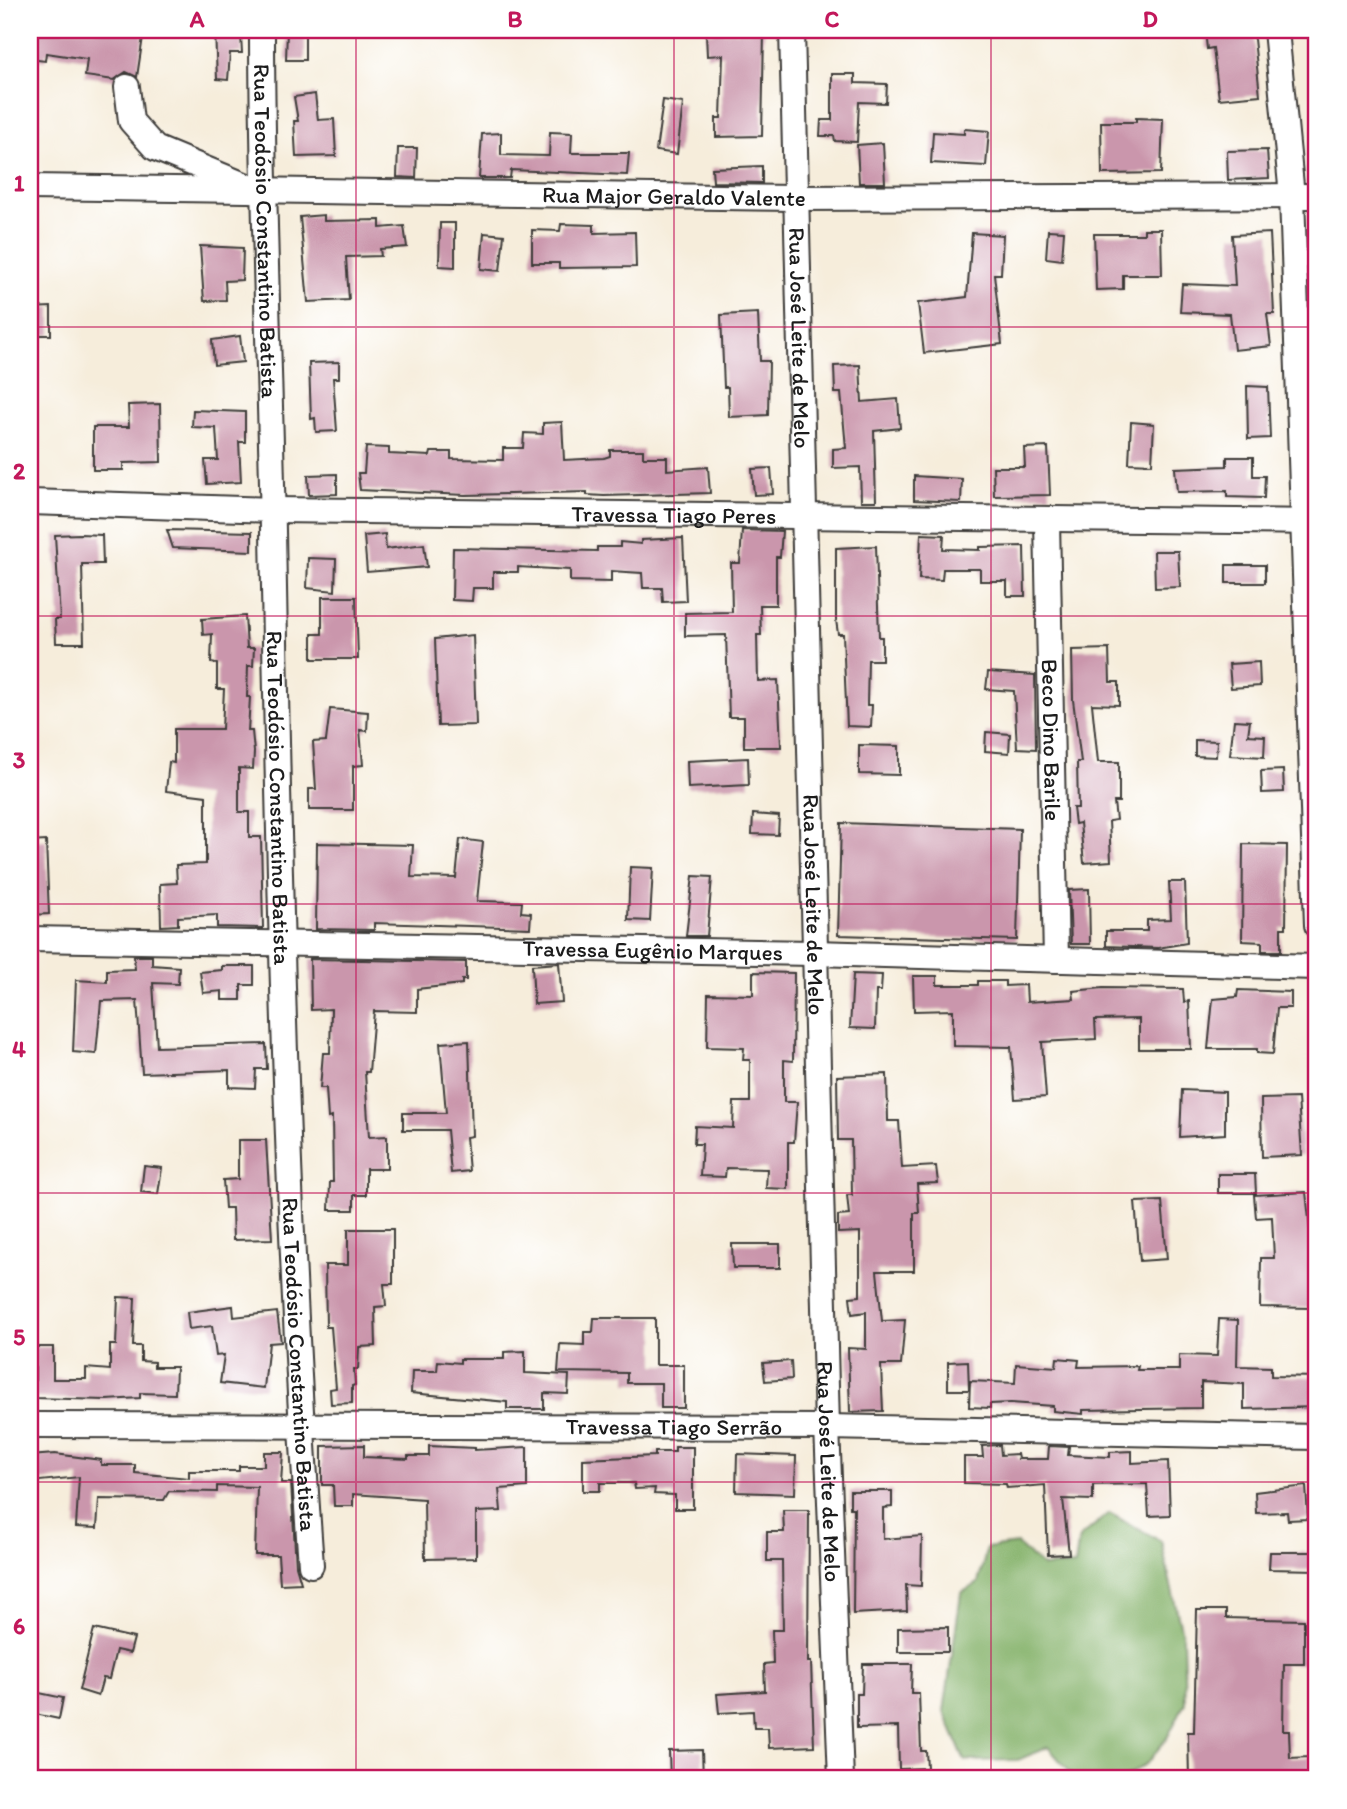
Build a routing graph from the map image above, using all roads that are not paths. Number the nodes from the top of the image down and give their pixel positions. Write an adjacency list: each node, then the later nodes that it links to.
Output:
1 (262, 30): 6 (street, Rua Teodósio Constantino Batista)
2 (792, 30): 9 (street, Rua José Leite de Melo)
3 (1276, 30): 7 (street)
4 (127, 87): 6 (street)
5 (30, 187): 6 (street, Rua Major Geraldo Valente)
6 (262, 192): 9 (street, Rua Major Geraldo Valente); 12 (street, Rua Teodósio Constantino Batista)
7 (1292, 196): 8 (street, Rua Major Geraldo Valente); 9 (street, Rua Major Geraldo Valente); 10 (street)
8 (1317, 196)
9 (795, 198): 13 (street, Rua José Leite de Melo)
10 (1308, 459): 15 (street)
11 (30, 502): 12 (street, Travessa Tiago Peres)
12 (273, 510): 13 (street, Travessa Tiago Peres); 18 (street, Rua Teodósio Constantino Batista)
13 (804, 516): 14 (street, Travessa Tiago Peres); 19 (street, Rua José Leite de Melo)
14 (1047, 521): 15 (street, Travessa Tiago Peres); 20 (street, Beco Dino Barile)
15 (1309, 522): 16 (street)
16 (1317, 925)
17 (30, 939): 18 (street, Travessa Eugênio Marques)
18 (281, 943): 19 (street, Travessa Eugênio Marques); 23 (street, Rua Teodósio Constantino Batista)
19 (814, 953): 20 (street, Travessa Eugênio Marques); 24 (street, Rua José Leite de Melo)
20 (1056, 960): 21 (street, Travessa Eugênio Marques)
21 (1317, 967)
22 (30, 1425): 23 (street, Travessa Tiago Serrão)
23 (301, 1427): 24 (street, Travessa Tiago Serrão); 26 (street, Rua Teodósio Constantino Batista)
24 (827, 1427): 25 (street, Travessa Tiago Serrão); 27 (street, Rua José Leite de Melo)
25 (1317, 1437)
26 (311, 1564)
27 (841, 1779)

